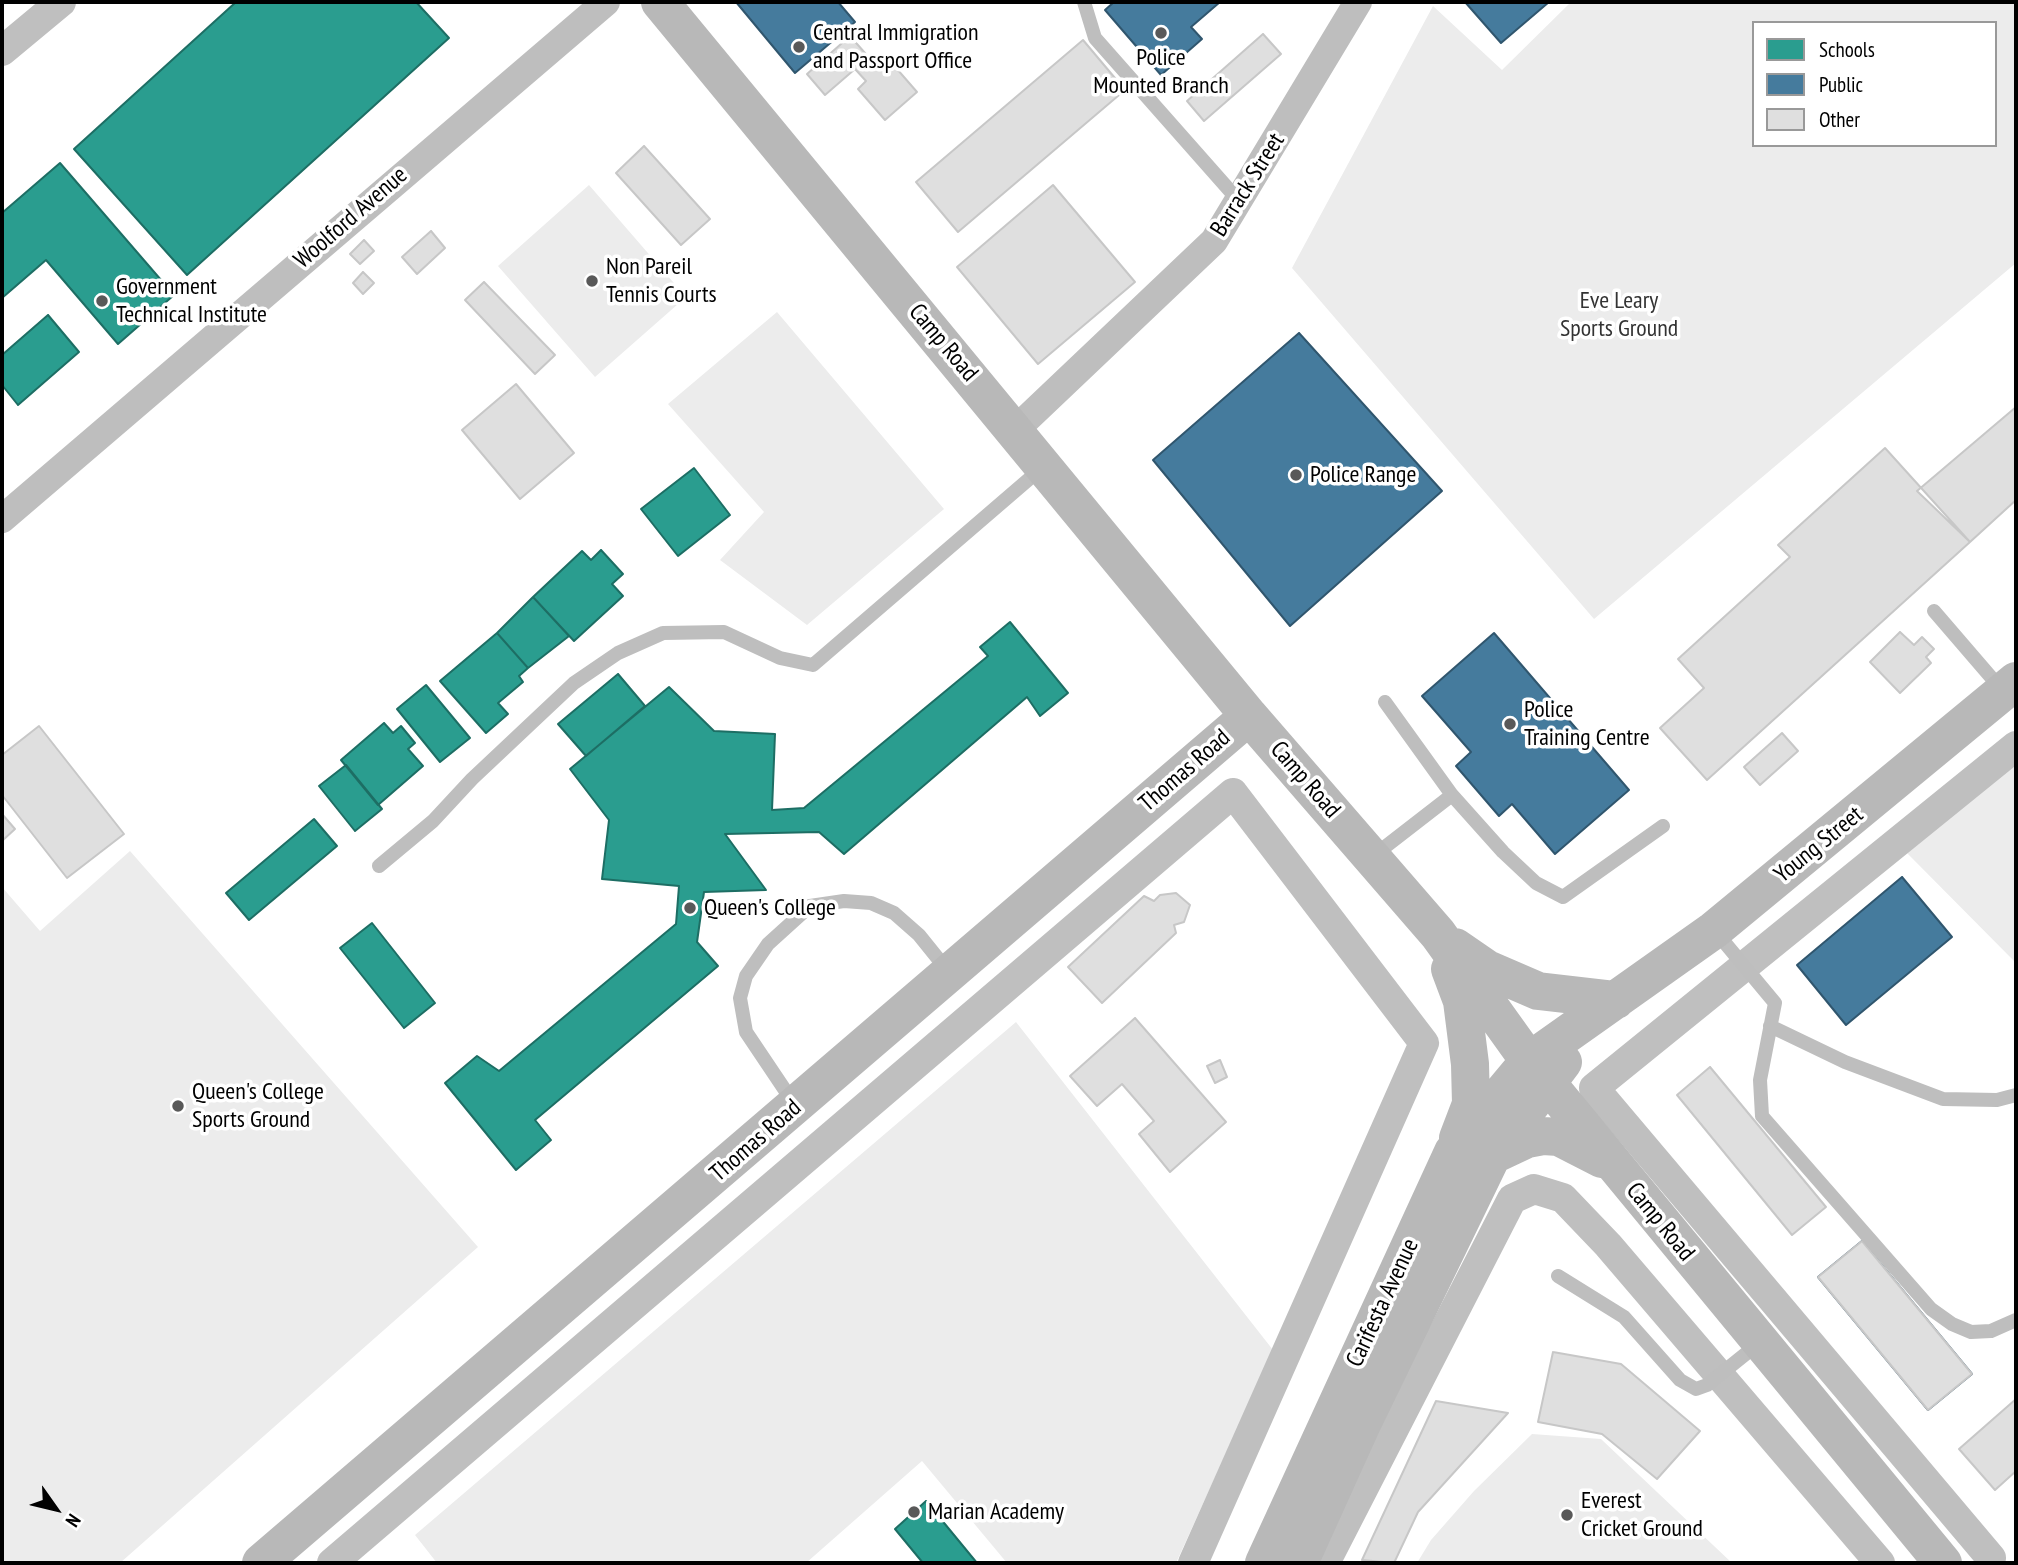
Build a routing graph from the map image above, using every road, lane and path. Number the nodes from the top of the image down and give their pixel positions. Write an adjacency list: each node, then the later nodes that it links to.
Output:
1 (660, 2): 6 (main road, Camp Road)
2 (1084, 2): 5 (lane)
3 (1358, 2): 5 (street, Barrack Street)
4 (603, 5): 8 (street, Woolford Avenue)
5 (1239, 201): 6 (street, Barrack Street)
6 (1015, 430): 7 (main road, Camp Road)
7 (1030, 477): 12 (main road, Camp Road); 16 (lane)
8 (2, 519)
9 (1934, 611): 10 (lane)
10 (2003, 682): 18 (main road, Young Street)
11 (1385, 702): 13 (lane)
12 (1249, 716): 15 (main road, Camp Road); 19 (main road, Thomas Road)
13 (1452, 795): 14 (lane); 15 (lane)
14 (1663, 826)
15 (1371, 858): 17 (main road, Camp Road)
16 (379, 866)
17 (1437, 934): 20 (main road); 22 (main road, Camp Road); 25 (main road)
18 (1722, 938): 20 (main road, Young Street); 21 (lane)
19 (949, 972): 24 (main road, Thomas Road); 24 (lane)
20 (1616, 1000): 22 (main road, Young Street)
21 (1770, 1026): 23 (lane); 29 (lane)
22 (1538, 1071): 25 (main road, Carifesta Avenue); 26 (main road, Carifesta Avenue); 27 (main road, Camp Road)
23 (2016, 1095)
24 (796, 1106): 31 (main road, Thomas Road)
25 (1452, 1152): 32 (main road, Carifesta Avenue)
26 (1492, 1156): 27 (main road); 33 (main road, Carifesta Avenue)
27 (1615, 1168): 30 (main road, Camp Road)
28 (1558, 1276): 30 (lane)
29 (2016, 1320)
30 (1750, 1350): 34 (main road, Camp Road)
31 (261, 1563)
32 (1264, 1563)
33 (1298, 1563)
34 (1944, 1563)

